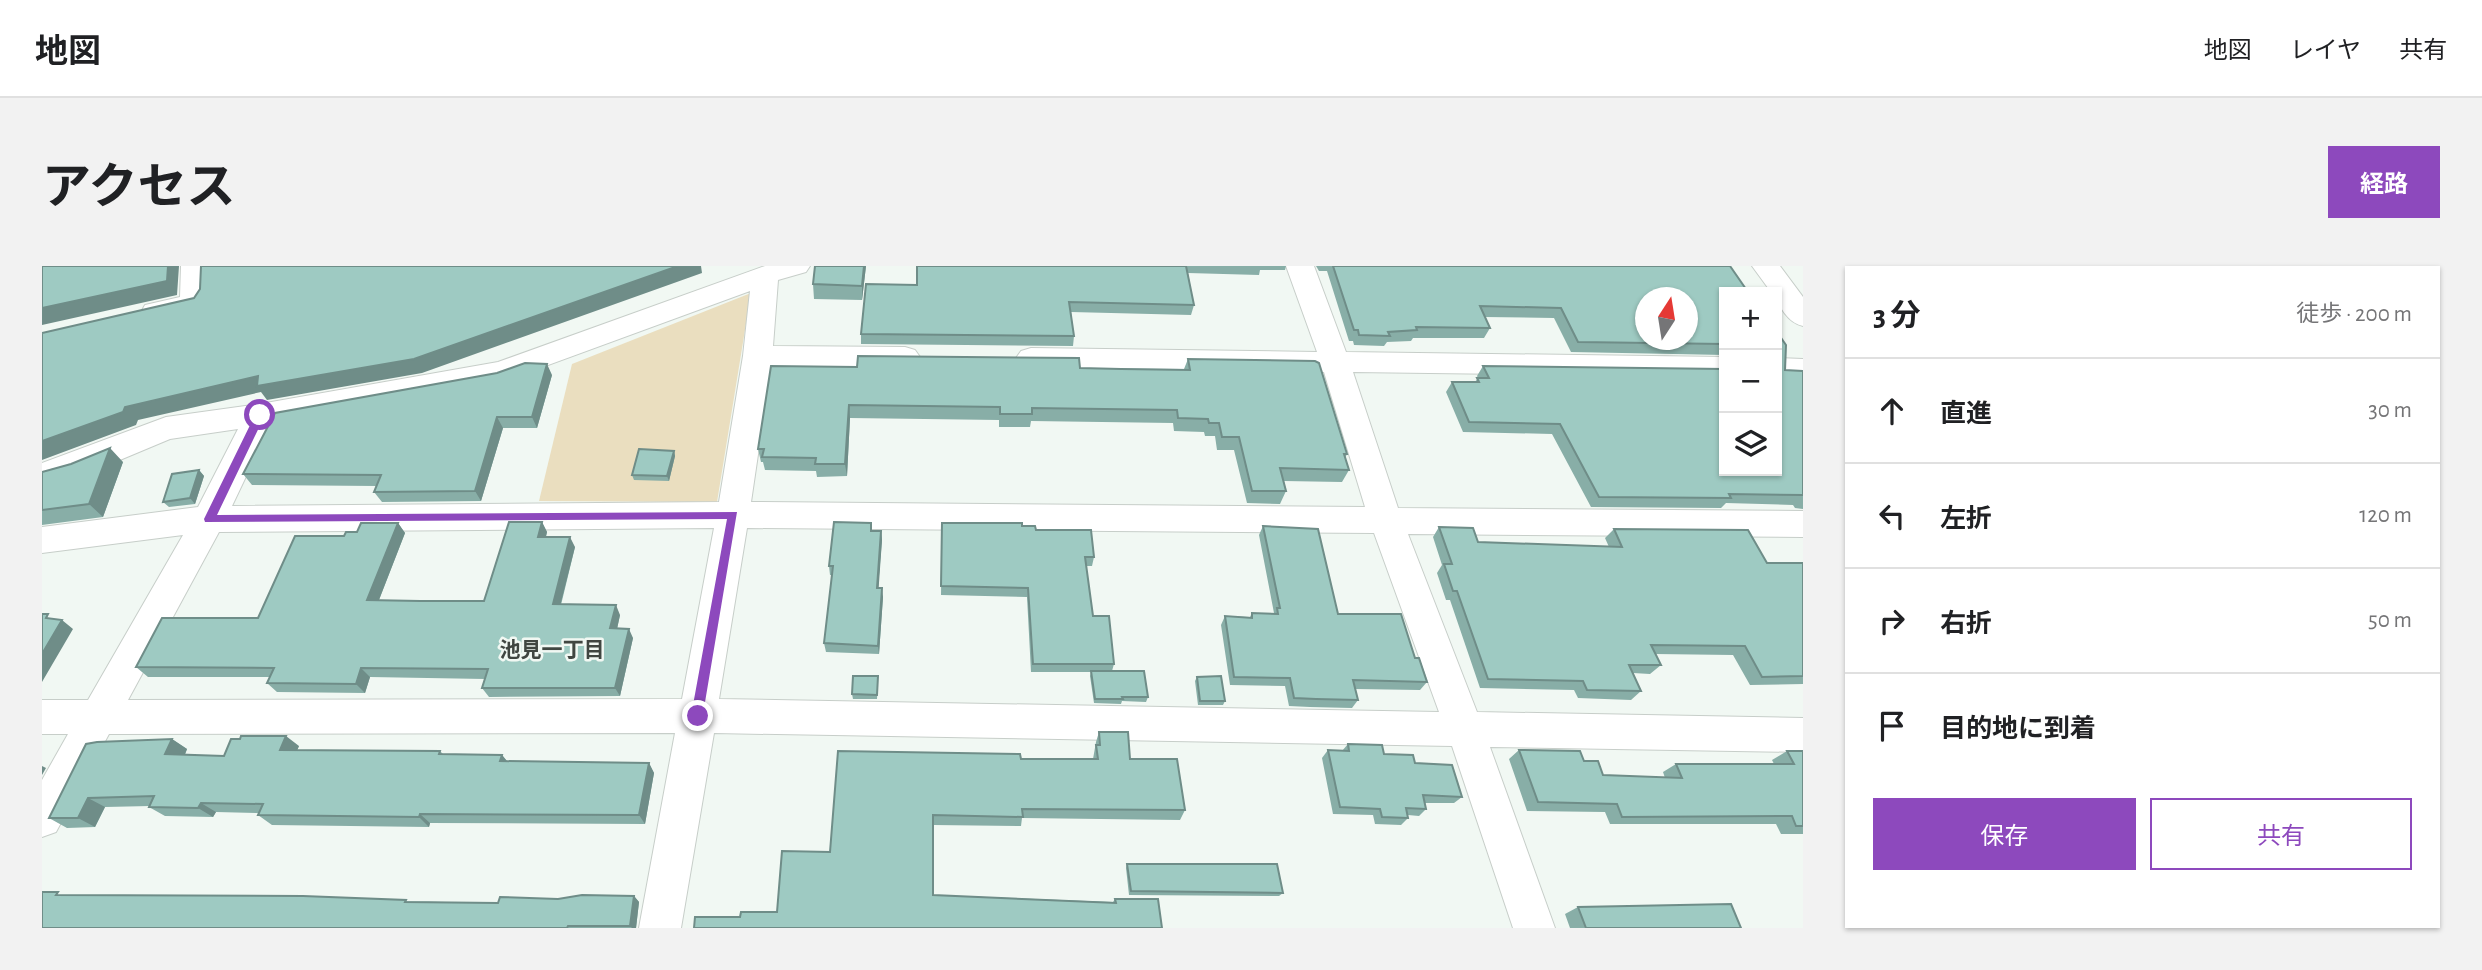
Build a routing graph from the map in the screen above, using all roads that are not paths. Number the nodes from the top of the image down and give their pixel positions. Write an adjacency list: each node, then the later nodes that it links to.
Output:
1 (195, 266): 6 (street)
2 (1300, 266): 10 (street)
3 (1766, 266): 5 (street)
4 (781, 270): 7 (street); 14 (street)
5 (1803, 317)
6 (131, 318)
7 (758, 356): 8 (street); 16 (street)
8 (937, 357)
9 (1005, 358): 10 (street)
10 (1335, 360): 11 (street); 18 (street)
11 (1719, 367)
12 (1782, 368): 13 (street)
13 (1803, 369)
14 (260, 415): 15 (street); 17 (street)
15 (42, 475)
16 (733, 515): 17 (street); 18 (street); 22 (street)
17 (209, 519): 20 (street); 21 (street)
18 (1386, 522): 19 (street); 24 (street)
19 (1803, 524)
20 (42, 540)
21 (100, 716): 22 (street); 23 (street); 26 (street)
22 (698, 716): 24 (street); 27 (street)
23 (42, 718)
24 (1465, 729): 25 (street); 28 (street)
25 (1803, 735)
26 (42, 818)
27 (660, 928)
28 (1534, 928)

